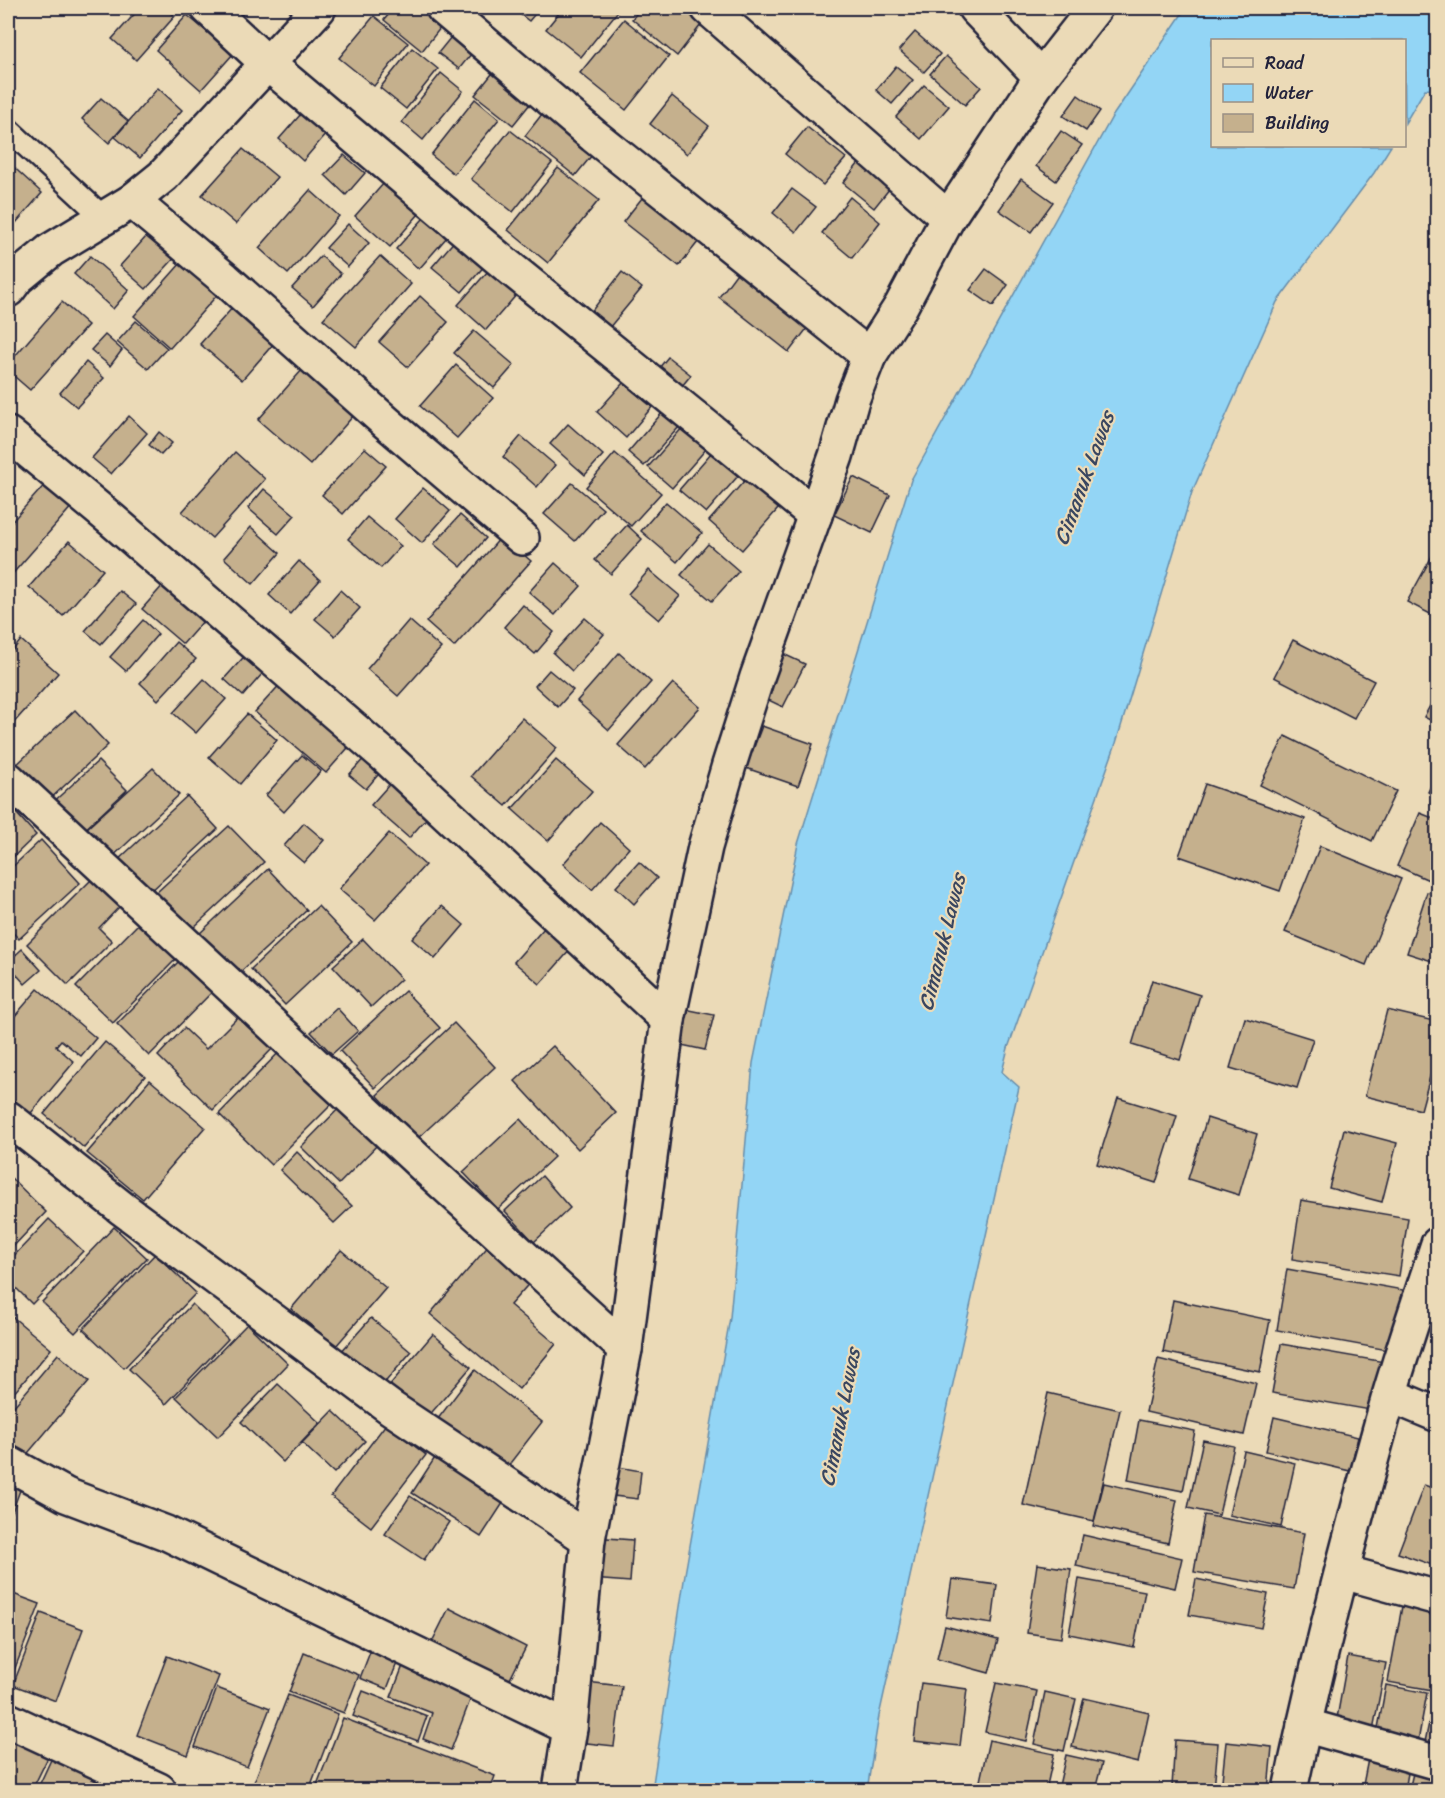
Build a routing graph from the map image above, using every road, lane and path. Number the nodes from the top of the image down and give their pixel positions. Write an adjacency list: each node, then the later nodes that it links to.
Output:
1 (208, 8): 7 (street)
2 (319, 8): 7 (street)
3 (443, 8): 14 (street)
4 (708, 8): 12 (street)
5 (975, 8): 8 (street)
6 (1095, 8): 8 (street)
7 (268, 64): 10 (street); 16 (street)
8 (1041, 77): 12 (street)
9 (8, 129): 11 (lane)
10 (132, 201): 11 (street); 17 (street)
11 (104, 218): 13 (street)
12 (948, 218): 14 (street)
13 (8, 290)
14 (869, 356): 16 (street)
15 (8, 434): 19 (street)
16 (816, 515): 19 (street)
17 (522, 538)
18 (8, 779): 22 (street)
19 (668, 1020): 22 (street)
20 (8, 1118): 26 (street)
21 (1437, 1244): 23 (street)
22 (625, 1349): 26 (street)
23 (1390, 1395): 24 (street); 27 (street)
24 (1437, 1415)
25 (8, 1463): 31 (street)
26 (588, 1539): 31 (street)
27 (1343, 1572): 28 (street); 30 (street)
28 (1437, 1598)
29 (8, 1720): 33 (street)
30 (1304, 1725): 32 (street); 35 (street)
31 (570, 1728): 34 (street)
32 (1437, 1763)
33 (159, 1791)
34 (560, 1791)
35 (1290, 1791)

